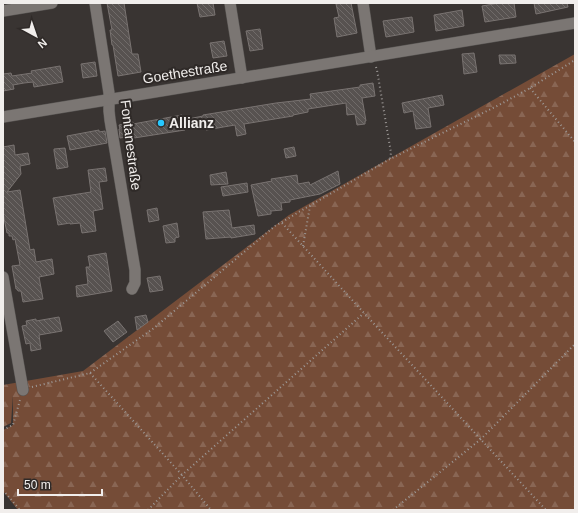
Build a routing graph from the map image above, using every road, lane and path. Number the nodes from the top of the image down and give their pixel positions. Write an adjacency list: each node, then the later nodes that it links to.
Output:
1 (52, 3): 5 (street)
2 (95, 3): 11 (street, Fontanestraße)
3 (230, 3): 9 (street)
4 (363, 3): 7 (street)
5 (3, 11)
6 (575, 23): 7 (street, Goethestraße)
7 (371, 57): 9 (street, Goethestraße); 14 (path)
8 (575, 60): 10 (path)
9 (242, 78): 11 (street, Goethestraße)
10 (530, 88): 13 (path); 14 (path)
11 (109, 100): 12 (street, Goethestraße); 19 (street, Fontanestraße)
12 (3, 117)
13 (575, 142)
14 (390, 158): 15 (path)
15 (310, 206): 16 (path); 17 (path)
16 (282, 222): 17 (path); 22 (path)
17 (303, 246): 20 (path)
18 (3, 277): 23 (street)
19 (132, 289)
20 (364, 313): 25 (path); 26 (path)
21 (575, 344): 25 (path)
22 (90, 373): 23 (path); 26 (path)
23 (23, 390): 24 (path)
24 (3, 430)
25 (481, 439): 31 (path); 32 (path)
26 (182, 476): 29 (path); 30 (path)
27 (3, 490): 28 (path)
28 (20, 510)
29 (148, 510)
30 (211, 510)
31 (393, 510)
32 (546, 510)

